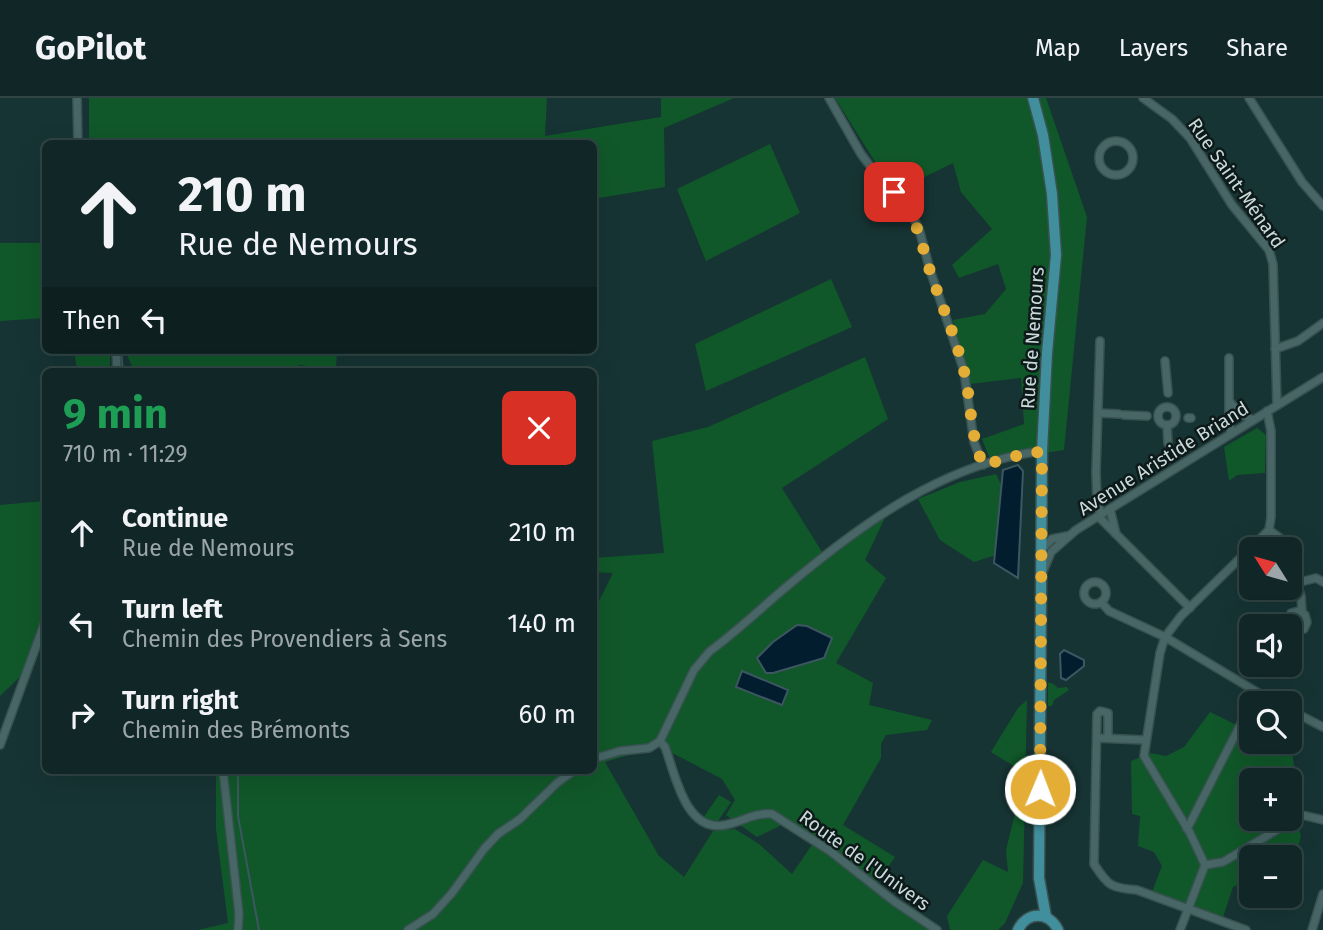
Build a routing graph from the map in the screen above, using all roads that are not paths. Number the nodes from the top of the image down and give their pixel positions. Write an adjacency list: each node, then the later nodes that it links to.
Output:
1 (77, 98): 6 (street)
2 (829, 98): 28 (street)
3 (1033, 98): 27 (main road, Rue de Nemours)
4 (1143, 98): 11 (street, Rue Saint-Ménard)
5 (1249, 98): 8 (street)
6 (78, 140)
7 (1101, 166): 7 (street)
8 (1323, 206)
9 (1323, 323): 11 (street)
10 (1100, 341): 21 (street)
11 (1275, 349): 15 (street, Rue Saint-Ménard)
12 (1228, 358): 18 (street)
13 (1165, 362): 17 (street)
14 (1323, 377): 16 (street, Avenue Aristide Briand)
15 (1276, 386): 16 (street); 19 (street, Rue Saint-Ménard)
16 (1294, 395): 19 (street, Avenue Aristide Briand)
17 (1168, 399): 22 (street); 24 (street)
18 (1230, 402): 23 (street); 25 (street)
19 (1277, 405): 20 (street, Avenue Aristide Briand)
20 (1267, 411): 23 (street, Avenue Aristide Briand); 32 (street)
21 (1098, 413): 22 (street); 30 (street)
22 (1153, 416): 24 (street)
23 (1253, 420): 25 (street, Avenue Aristide Briand)
24 (1167, 425): 26 (street)
25 (1231, 432): 29 (street, Avenue Aristide Briand)
26 (1168, 443)
27 (1042, 452): 28 (street); 31 (main road, Rue de Nemours)
28 (983, 465): 54 (street)
29 (1110, 509): 30 (street, Avenue Aristide Briand); 33 (street)
30 (1099, 515): 33 (street); 34 (street, Avenue Aristide Briand)
31 (1041, 528): 36 (street); 37 (main road, Rue de Nemours)
32 (1269, 530): 35 (street); 42 (street)
33 (1116, 535): 42 (street)
34 (1068, 536): 36 (street); 37 (street, Avenue Aristide Briand)
35 (1279, 537)
36 (1052, 539): 37 (street)
37 (1046, 551): 63 (main road, Rue de Nemours)
38 (1302, 582): 39 (street)
39 (1323, 582)
40 (1302, 600): 43 (street)
41 (1101, 602): 47 (street)
42 (1190, 608): 47 (street)
43 (1303, 612): 44 (street); 45 (street)
44 (1290, 614)
45 (1302, 628)
46 (42, 630): 56 (street)
47 (1165, 637): 48 (street); 55 (street)
48 (1254, 691)
49 (1302, 716): 50 (street)
50 (1323, 727)
51 (1239, 728): 61 (street)
52 (1097, 738): 53 (street); 53 (street); 65 (street)
53 (1108, 738): 55 (street)
54 (660, 740): 57 (street); 70 (street, Route de l'Univers)
55 (1145, 740): 61 (street)
56 (0, 745)
57 (597, 758)
58 (223, 774): 68 (street)
59 (569, 774): 69 (street)
60 (1323, 820): 62 (street)
61 (1187, 830): 62 (street)
62 (1205, 864): 65 (street)
63 (1039, 878): 66 (main road); 67 (main road)
64 (1323, 894): 75 (street)
65 (1188, 908): 73 (street); 74 (street)
66 (1031, 916): 67 (main road); 71 (main road)
67 (1046, 917): 72 (main road)
68 (238, 930)
69 (408, 930)
70 (937, 930)
71 (1017, 930)
72 (1058, 930)
73 (1180, 930)
74 (1246, 930)
75 (1312, 930)

